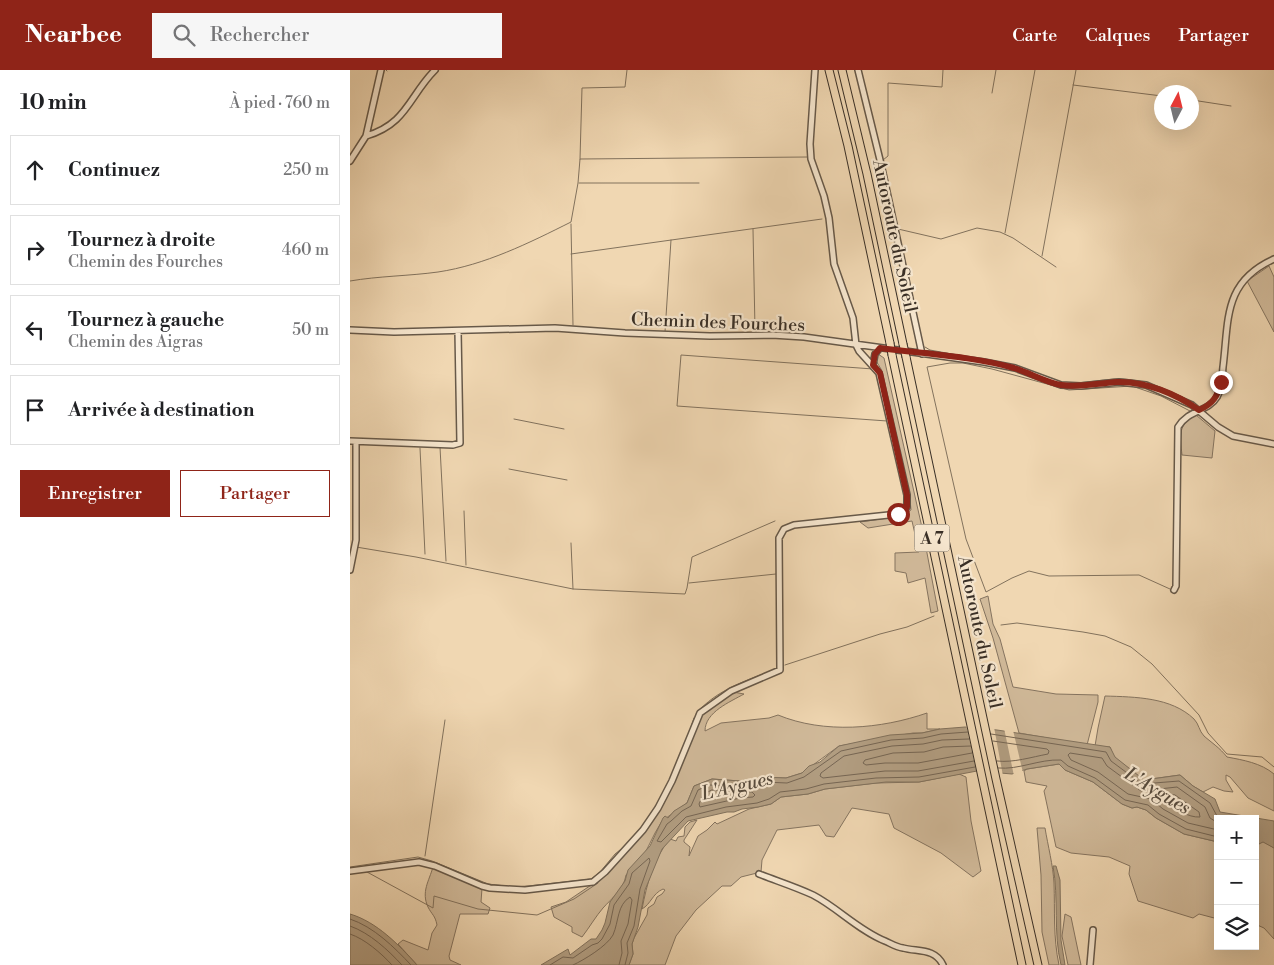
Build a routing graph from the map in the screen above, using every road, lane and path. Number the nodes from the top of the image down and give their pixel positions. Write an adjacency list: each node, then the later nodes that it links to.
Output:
1 (381, 70): 7 (street)
2 (435, 70): 7 (street)
3 (815, 70): 12 (street)
4 (829, 70): 25 (highway, Autoroute du Soleil / A 7, bridge)
5 (842, 70): 26 (highway, Autoroute du Soleil / A 7, bridge)
6 (858, 70): 14 (street)
7 (366, 136): 8 (street)
8 (350, 161)
9 (1274, 259): 16 (street)
10 (350, 330): 11 (street, Chemin des Fourches)
11 (458, 330): 12 (street, Chemin des Fourches); 17 (street)
12 (856, 344): 13 (street, Chemin des Fourches); 15 (street)
13 (880, 348): 14 (street, Chemin des Fourches); 15 (street)
14 (919, 353): 16 (street, Chemin des Fourches)
15 (873, 365): 21 (street)
16 (1199, 410): 18 (street, Chemin des Fourches); 20 (street)
17 (353, 441): 19 (street)
18 (1274, 444)
19 (350, 570)
20 (1174, 590)
21 (350, 871)
22 (759, 874): 24 (street)
23 (1093, 930): 27 (street)
24 (943, 965)
25 (1022, 965)
26 (1038, 965)
27 (1090, 965)

